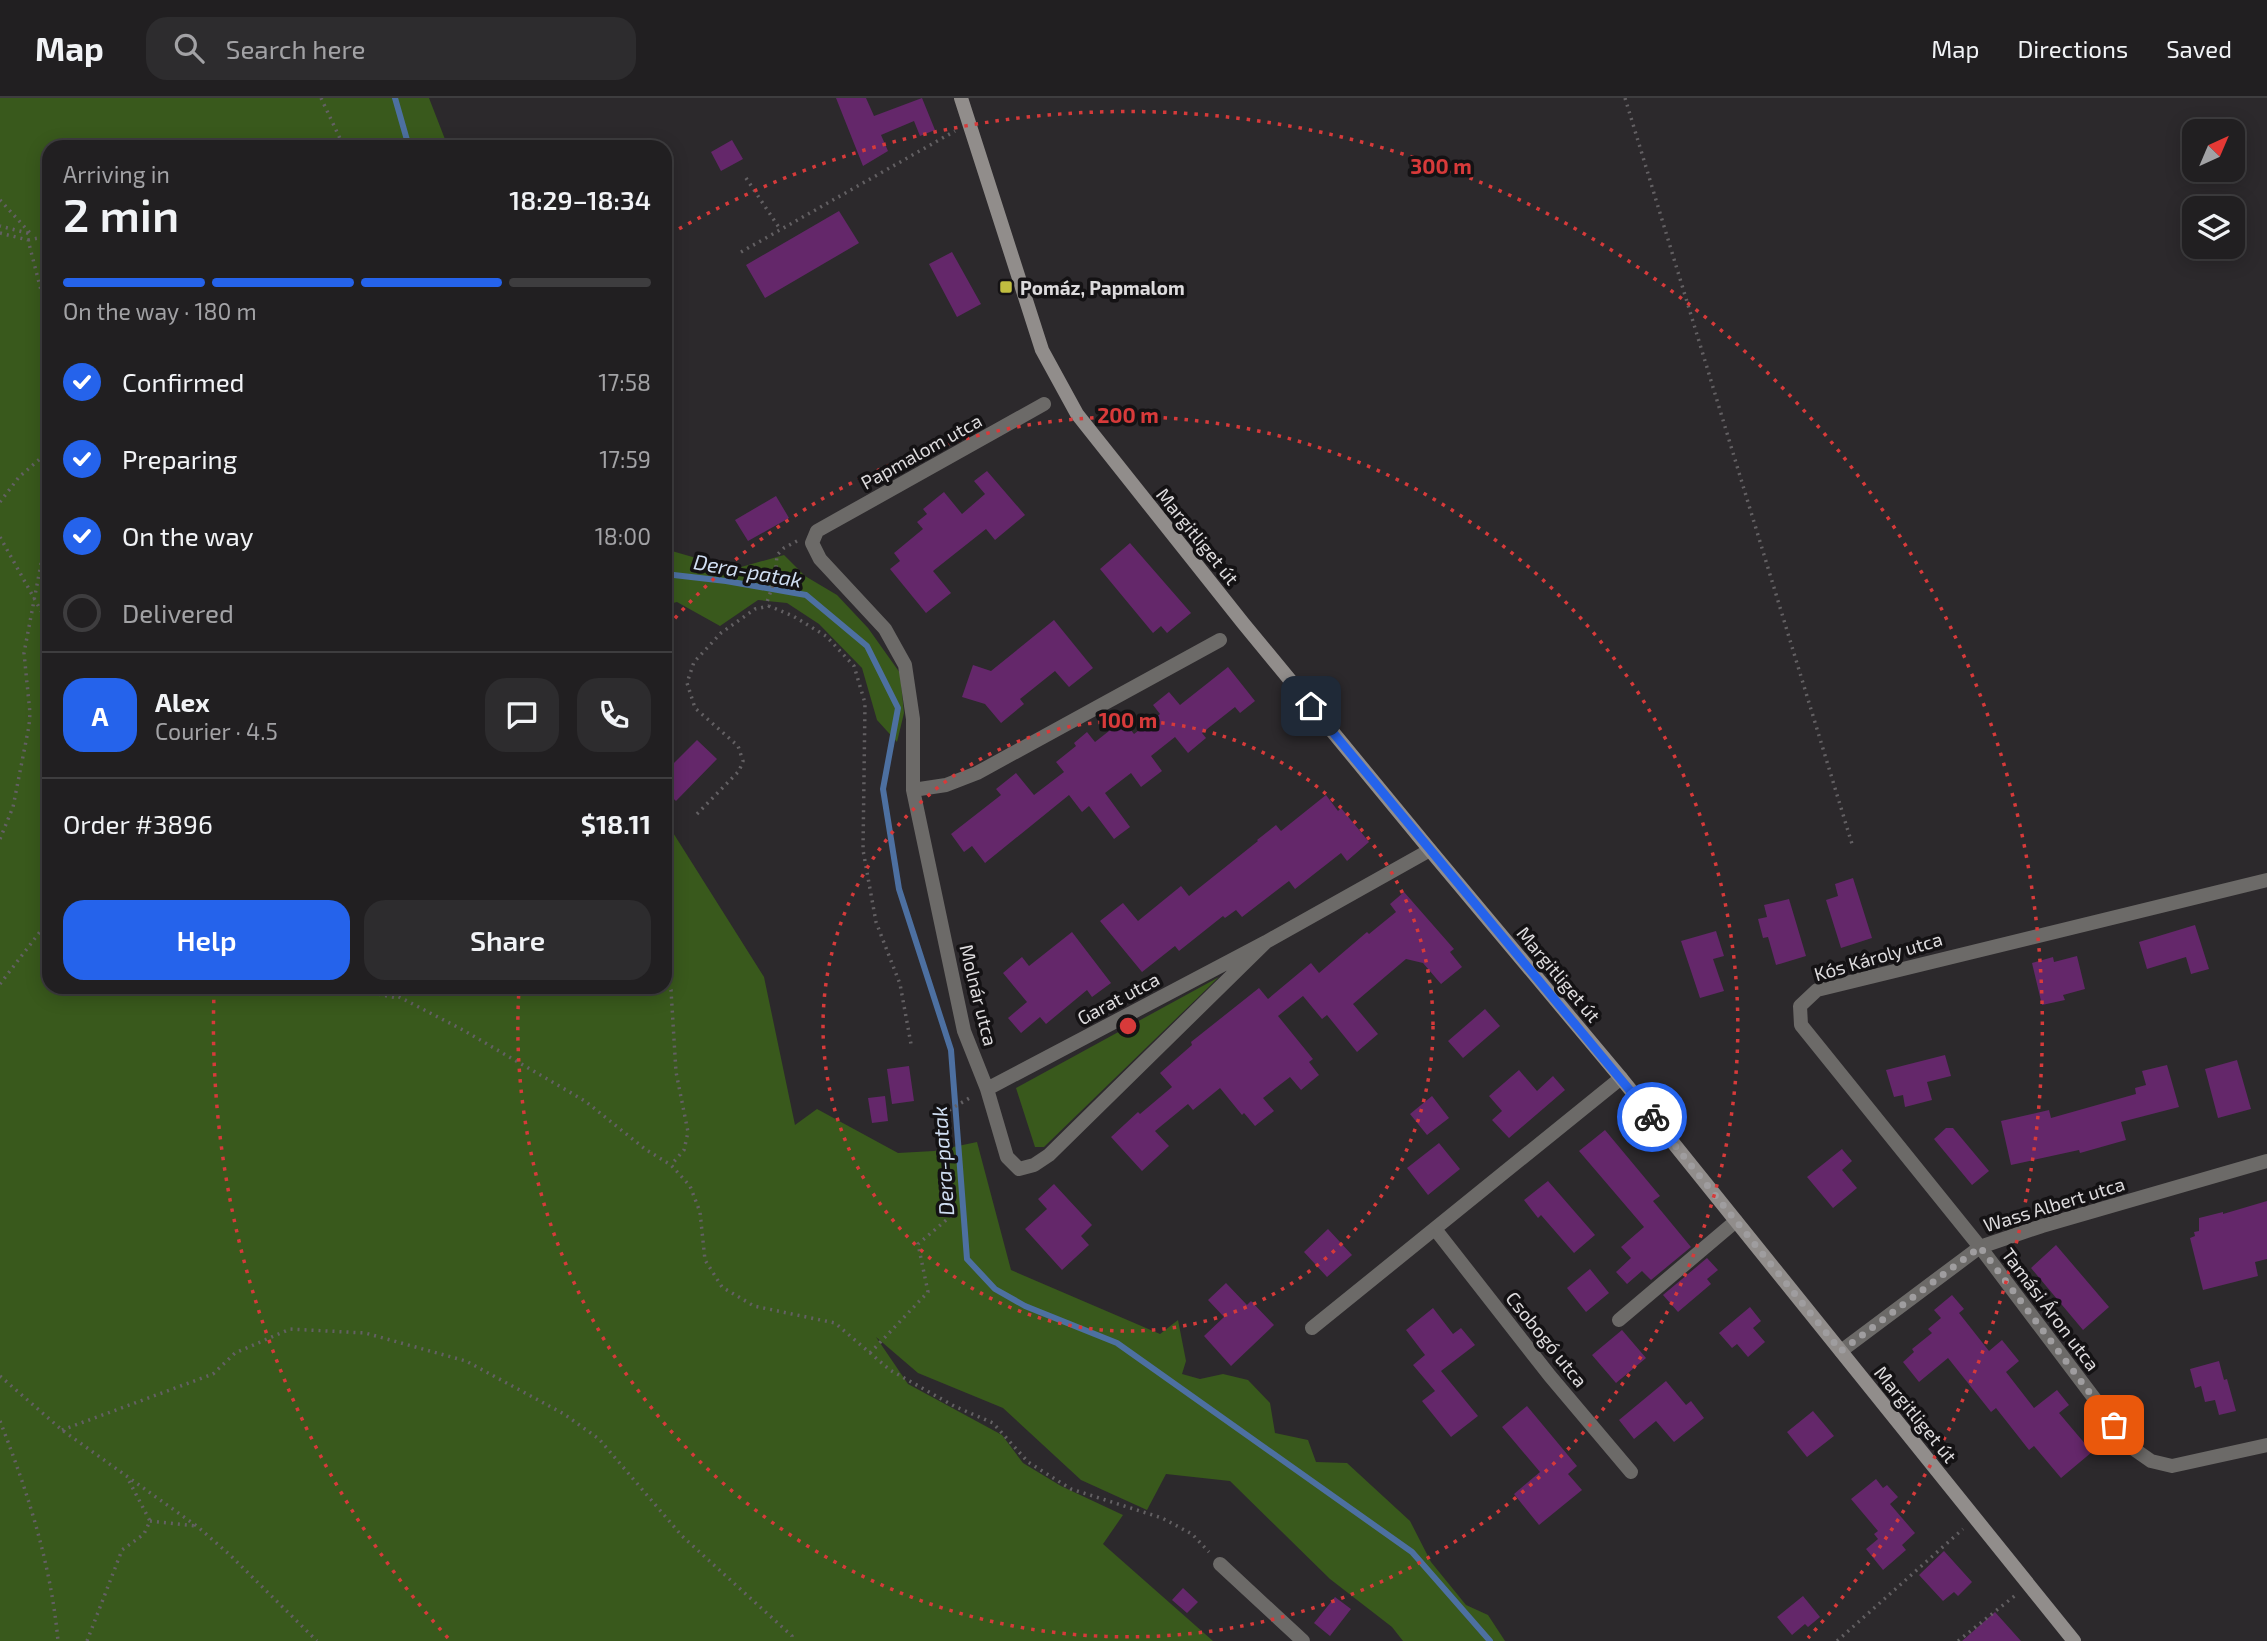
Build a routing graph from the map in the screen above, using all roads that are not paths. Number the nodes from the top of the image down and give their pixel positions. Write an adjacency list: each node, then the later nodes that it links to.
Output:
1 (961, 98): 6 (main road, Margitliget út)
2 (1044, 404): 3 (street, Papmalom utca)
3 (817, 531): 5 (street, Molnár utca)
4 (1220, 640): 5 (street)
5 (913, 790): 10 (street, Molnár utca)
6 (1430, 850): 8 (street, Garat utca); 9 (main road, Margitliget út)
7 (2267, 880): 15 (street, Kós Károly utca)
8 (1266, 942): 10 (street, Garat utca); 11 (street, Garat utca)
9 (1621, 1078): 13 (main road, Margitliget út); 14 (street)
10 (982, 1091): 11 (street, Molnár utca)
11 (1049, 1154)
12 (2267, 1161): 15 (street, Wass Albert utca)
13 (1736, 1221): 16 (street); 18 (main road, Margitliget út)
14 (1435, 1229): 17 (street); 20 (street, Csobogó utca)
15 (1980, 1247): 18 (street, Wass Albert utca); 19 (street, Tamási Áron utca)
16 (1619, 1320)
17 (1312, 1328)
18 (1841, 1351): 23 (main road, Margitliget út)
19 (2267, 1445)
20 (1631, 1472)
21 (1220, 1564): 22 (street)
22 (1303, 1641)
23 (2074, 1641)

